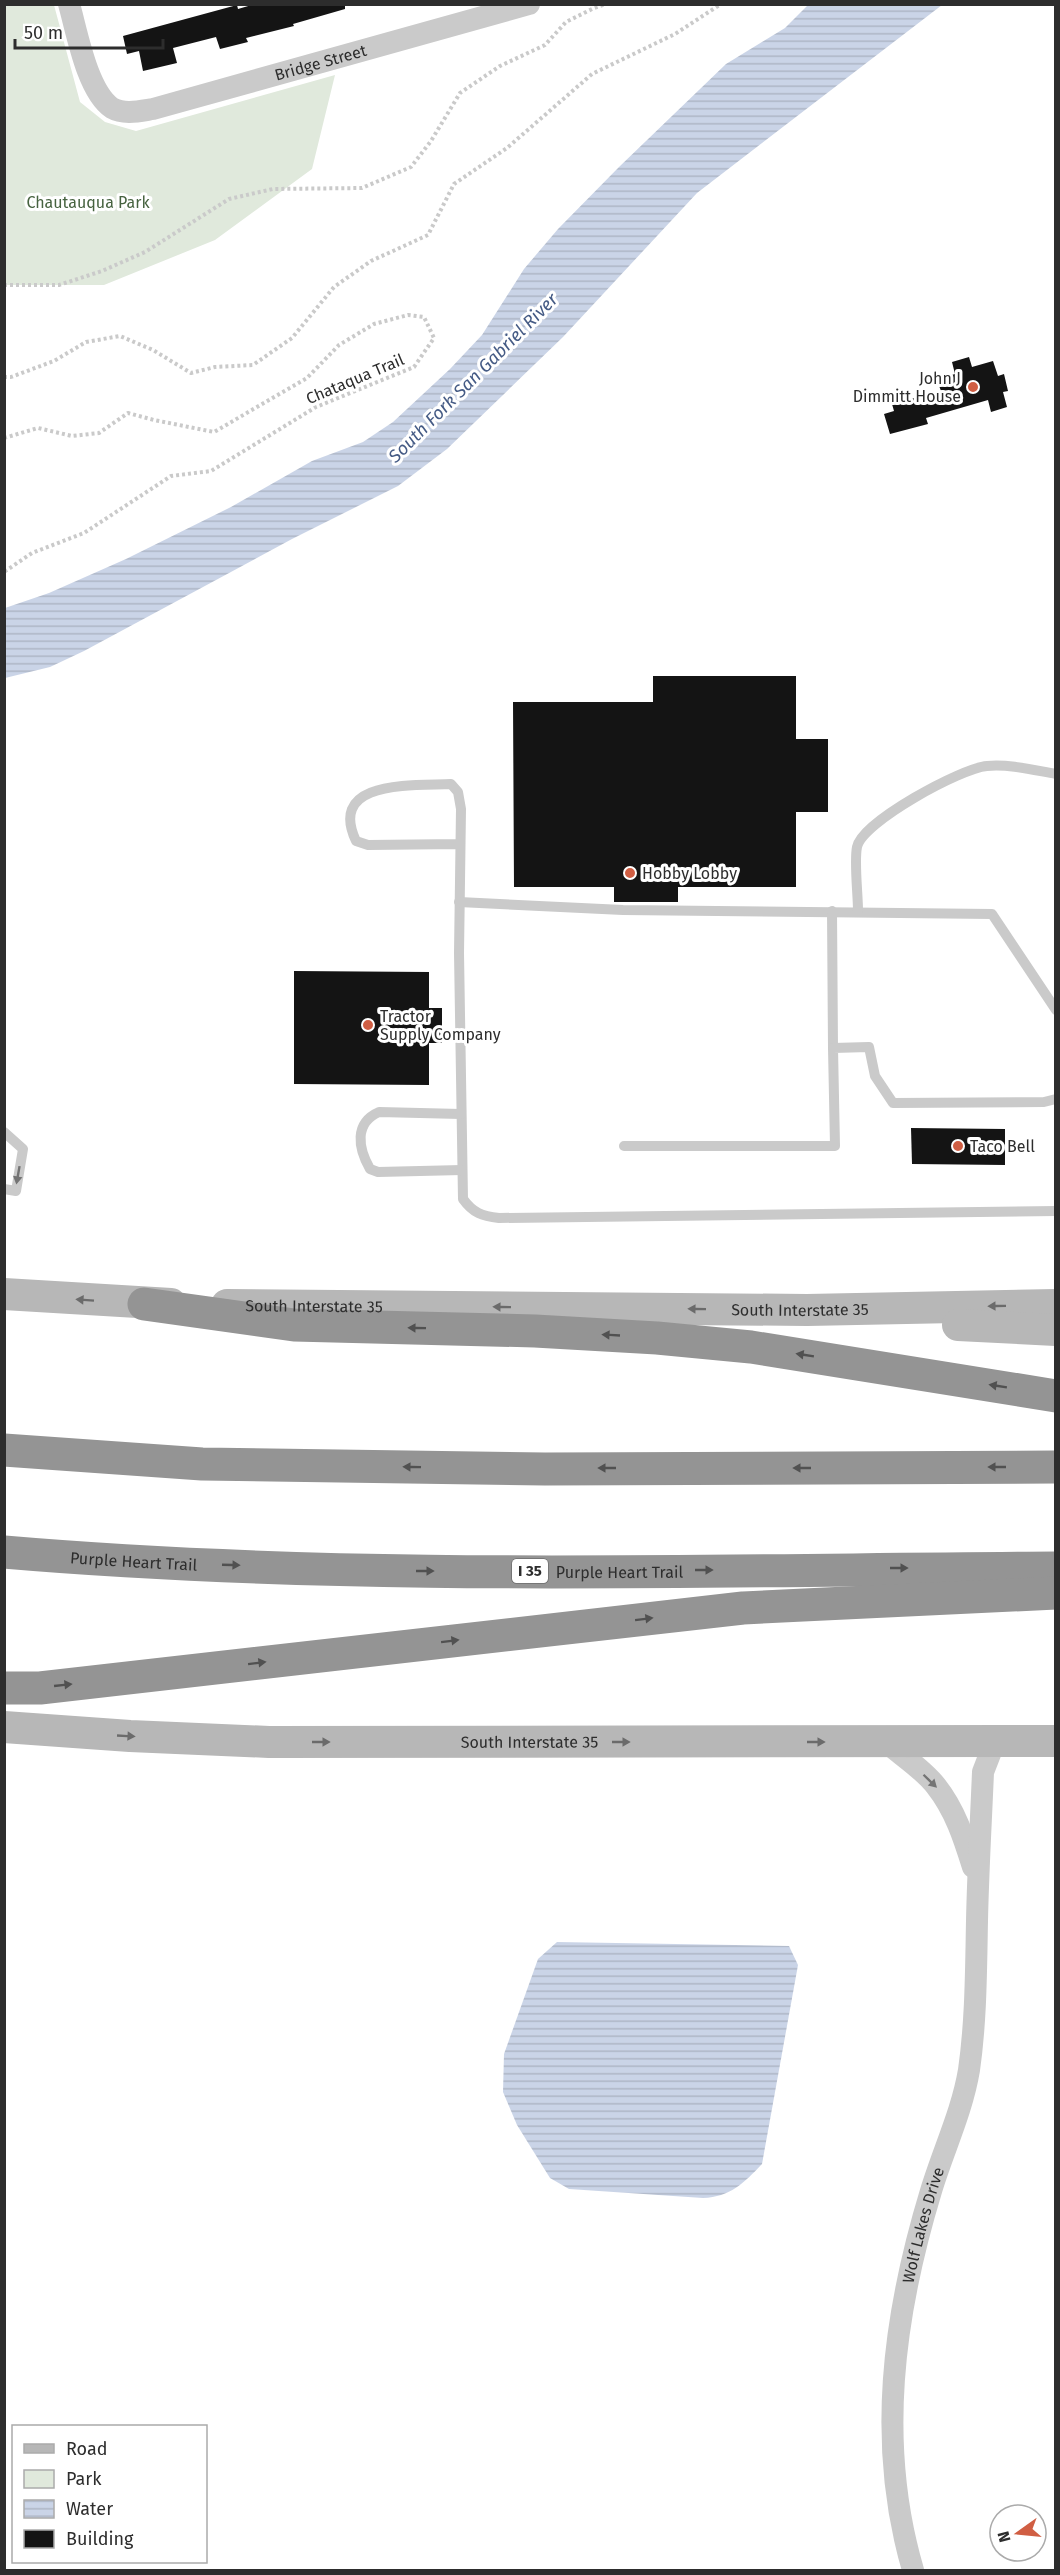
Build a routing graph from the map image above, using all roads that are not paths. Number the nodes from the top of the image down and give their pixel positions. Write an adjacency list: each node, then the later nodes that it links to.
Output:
1 (69, 4): 2 (street, Bridge Street)
2 (529, 4)
3 (1056, 774): 7 (lane)
4 (460, 844): 4 (lane); 5 (lane)
5 (459, 902): 6 (lane); 11 (lane)
6 (832, 911): 7 (lane); 9 (lane)
7 (858, 911): 8 (lane)
8 (1056, 1010)
9 (833, 1048): 10 (lane); 13 (lane)
10 (1056, 1099)
11 (462, 1114): 14 (lane); 14 (lane)
12 (4, 1132): 15 (lane, one-way to 15)
13 (624, 1146)
14 (462, 1170): 16 (lane)
15 (4, 1189)
16 (1056, 1211)
17 (4, 1294): 18 (main road, South Interstate 35, one-way to 17)
18 (144, 1304): 20 (main road, South Interstate 35, one-way to 18); 22 (highway, one-way to 18)
19 (1056, 1305): 20 (main road, South Interstate 35, one-way to 20)
20 (807, 1310): 21 (main road)
21 (1056, 1330)
22 (1056, 1396)
23 (4, 1450): 24 (highway, one-way to 23)
24 (1056, 1467)
25 (4, 1552): 26 (highway, Purple Heart Trail / I 35, one-way to 26)
26 (1056, 1568)
27 (1056, 1593): 28 (highway, one-way to 27)
28 (4, 1688)
29 (4, 1727): 32 (main road, South Interstate 35, one-way to 32)
30 (995, 1741): 31 (main road, South Interstate 35); 32 (main road, South Interstate 35); 33 (street, Wolf Lakes Drive)
31 (1056, 1741)
32 (886, 1742): 33 (street, Wolf Lakes Drive, one-way to 33)
33 (978, 1883): 34 (street, Wolf Lakes Drive)
34 (913, 2571)

